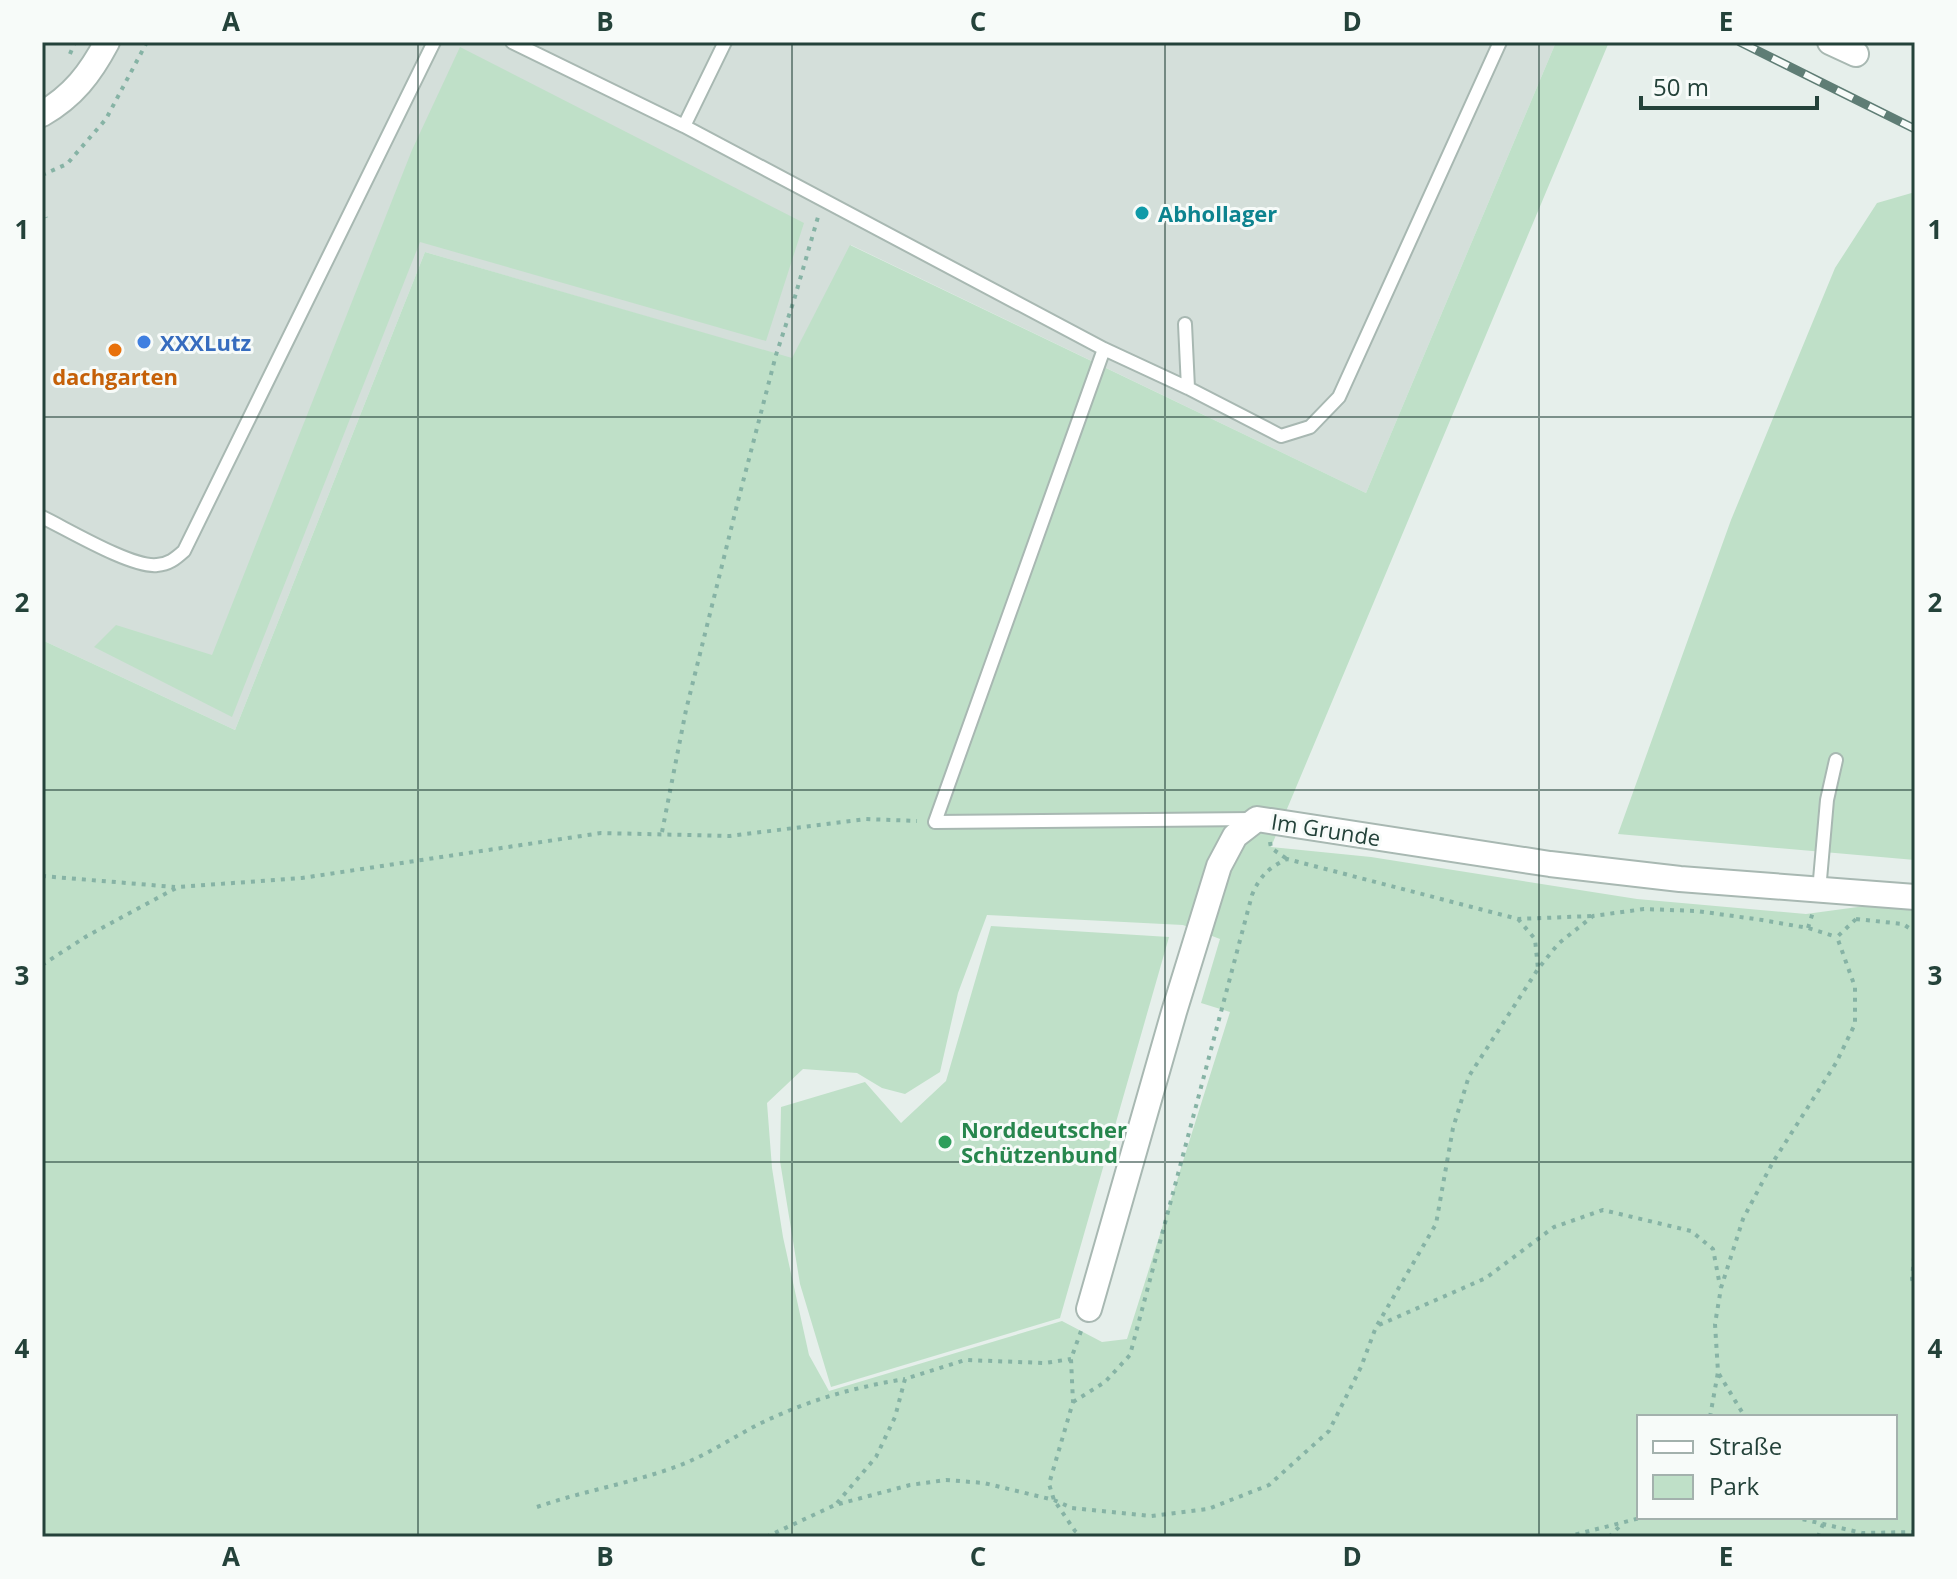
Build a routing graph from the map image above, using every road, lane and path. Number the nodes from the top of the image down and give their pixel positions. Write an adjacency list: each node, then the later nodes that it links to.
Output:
1 (107, 42): 9 (street)
2 (147, 42): 11 (path)
3 (434, 42): 18 (lane)
4 (512, 42): 10 (lane)
5 (725, 42): 10 (lane)
6 (1500, 42): 17 (lane)
7 (1830, 42): 8 (street)
8 (1856, 54)
9 (42, 114)
10 (684, 126): 16 (lane)
11 (42, 175)
12 (42, 208): 14 (path)
13 (820, 212): 22 (path)
14 (46, 218)
15 (1185, 324): 17 (lane)
16 (1104, 349): 17 (lane); 21 (lane)
17 (1188, 388)
18 (42, 517)
19 (1836, 760): 25 (lane)
20 (1257, 819): 21 (lane); 25 (street, Im Grunde); 38 (street, Im Grunde)
21 (935, 822): 22 (path)
22 (662, 833): 24 (path)
23 (42, 876): 24 (path)
24 (178, 887): 33 (path)
25 (1819, 891): 26 (street, Im Grunde)
26 (1847, 893): 27 (street, Im Grunde); 30 (path)
27 (1915, 897)
28 (1593, 916): 29 (path); 32 (path); 34 (path)
29 (1518, 919): 34 (path); 43 (path)
30 (1856, 919): 31 (path); 32 (path)
31 (1915, 932)
32 (1837, 937): 36 (path)
33 (42, 965)
34 (1538, 969): 39 (path)
35 (1915, 1247): 37 (path)
36 (1721, 1288): 39 (path); 41 (path)
37 (1915, 1291)
38 (1089, 1309): 40 (path)
39 (1376, 1327): 46 (path)
40 (1071, 1359): 42 (path); 43 (path)
41 (1718, 1372): 44 (path); 45 (path)
42 (905, 1379): 47 (path); 48 (path)
43 (1073, 1402): 46 (path)
44 (1710, 1415)
45 (1744, 1415)
46 (1054, 1500): 47 (path); 56 (path)
47 (835, 1505): 55 (path)
48 (537, 1507)
49 (1637, 1518): 52 (path)
50 (1802, 1519): 53 (path)
51 (1821, 1519): 53 (path)
52 (1624, 1522): 57 (path); 58 (path)
53 (1823, 1524): 54 (path); 59 (path)
54 (1915, 1532)
55 (766, 1537)
56 (1083, 1537)
57 (1566, 1537)
58 (1609, 1537)
59 (1818, 1537)

